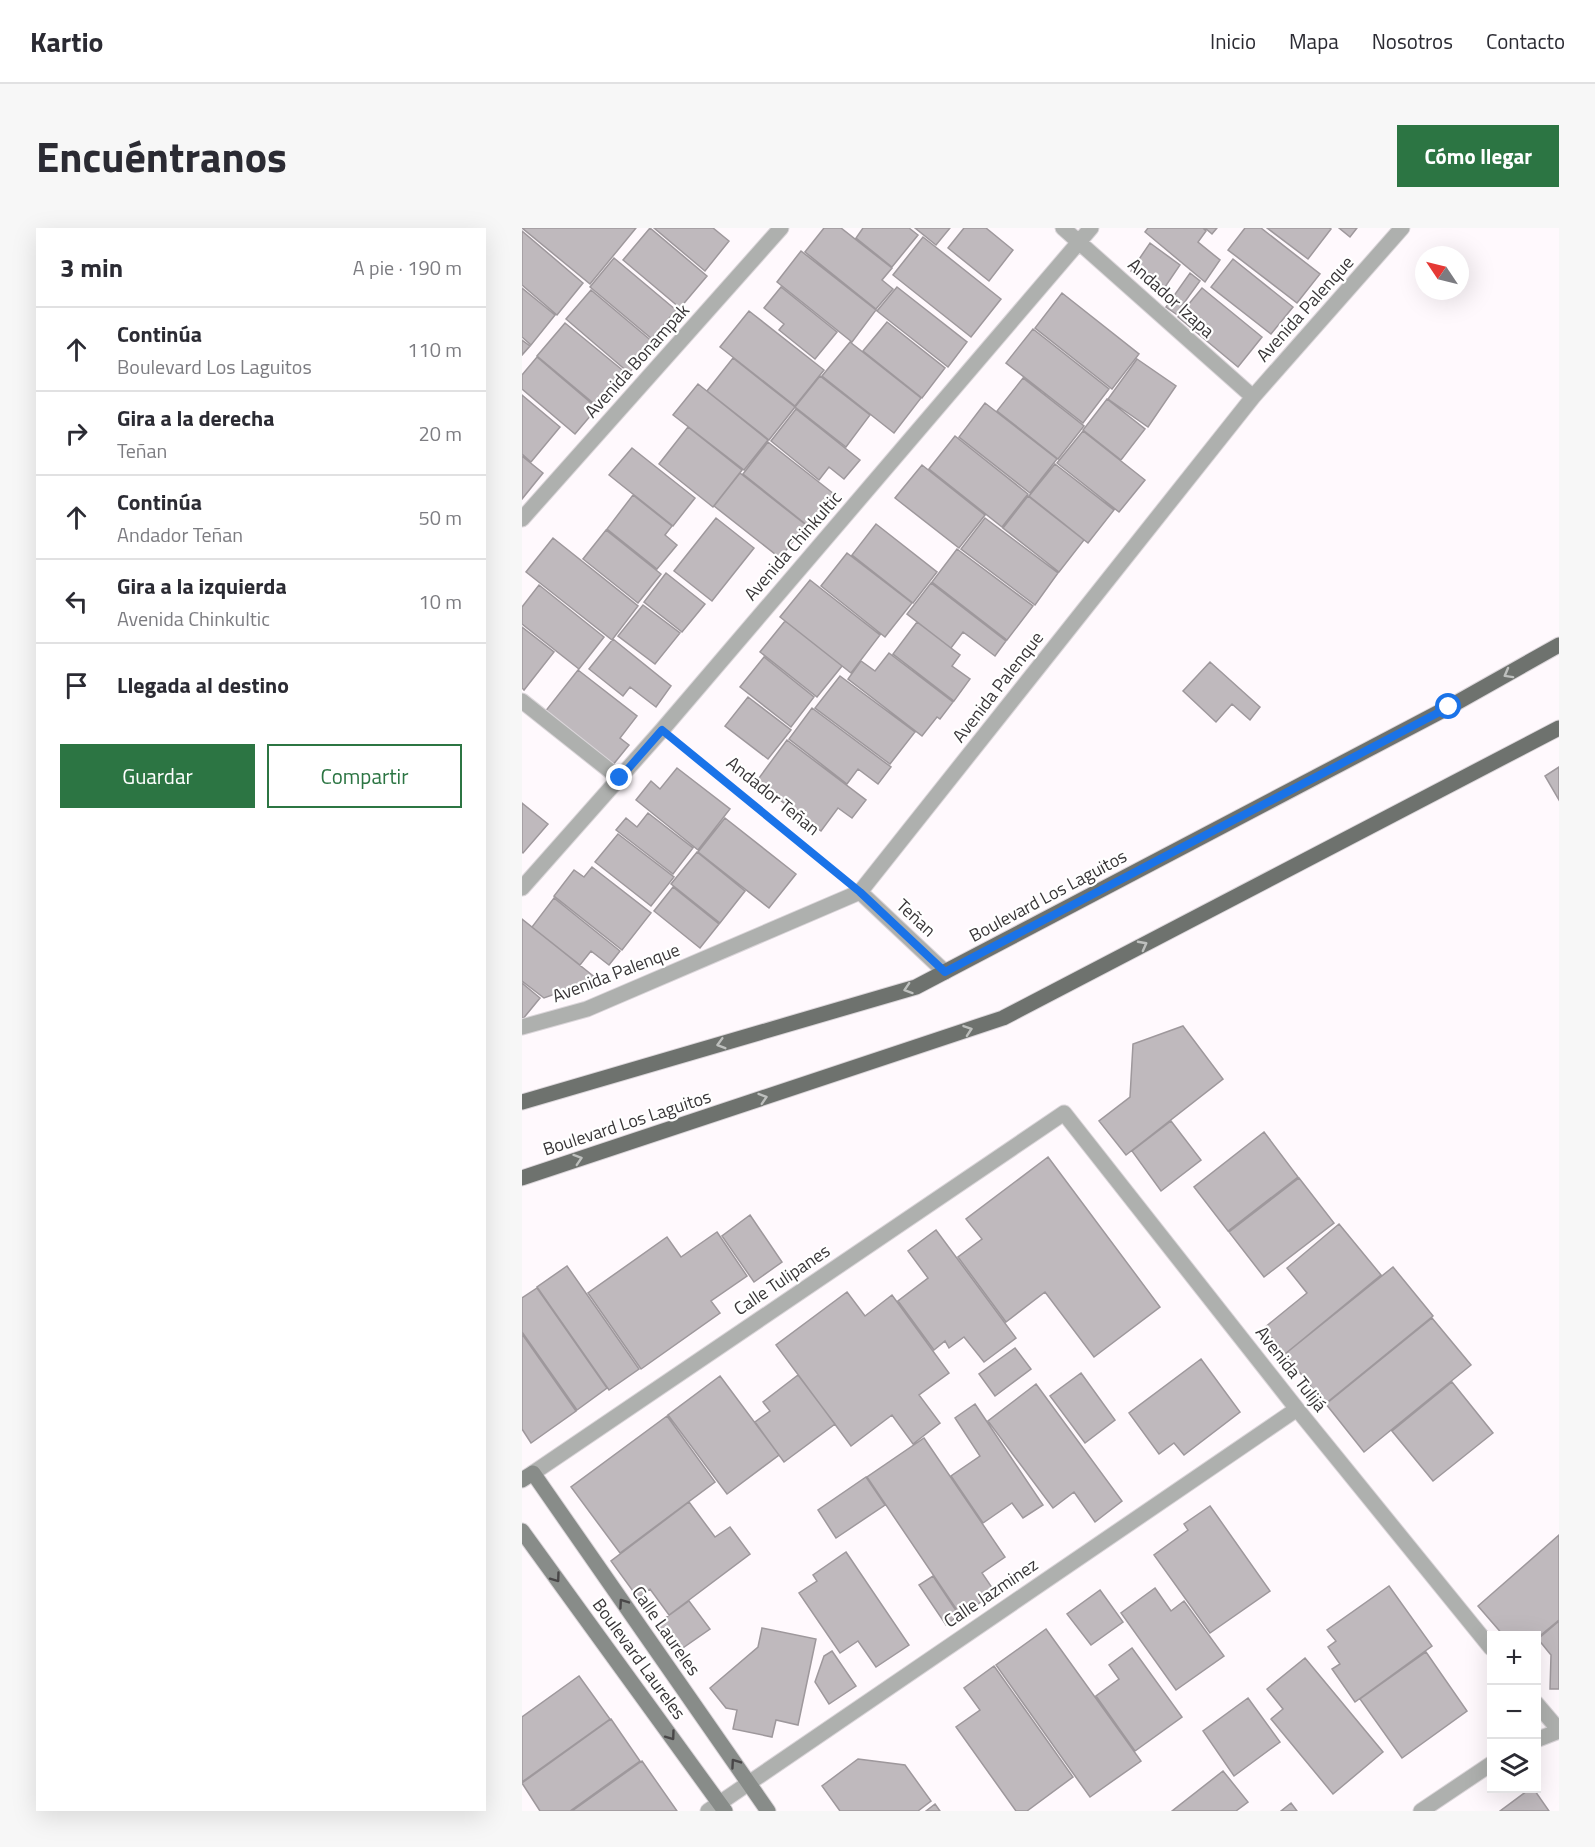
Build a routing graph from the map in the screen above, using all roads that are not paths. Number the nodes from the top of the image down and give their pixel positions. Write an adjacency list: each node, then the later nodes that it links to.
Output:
1 (781, 228): 7 (street, Avenida Bonampak)
2 (1063, 228): 5 (street, Andador Izapa)
3 (1091, 228): 5 (street, Avenida Chinkultic)
4 (1402, 228): 6 (street, Avenida Palenque)
5 (1079, 242): 6 (street, Andador Izapa); 11 (street, Avenida Chinkultic)
6 (1253, 397): 13 (street, Avenida Palenque)
7 (522, 519)
8 (1559, 645): 14 (main road, Boulevard Los Laguitos, one-way to 14)
9 (522, 700): 11 (street)
10 (1559, 728): 18 (main road, Boulevard Los Laguitos, one-way to 10)
11 (620, 778): 12 (street, Avenida Chinkultic)
12 (522, 888)
13 (860, 892): 14 (street, Teñan); 15 (street, Avenida Palenque)
14 (945, 972): 16 (main road, Boulevard Los Laguitos, one-way to 16)
15 (522, 1027)
16 (522, 1102)
17 (1064, 1113): 19 (street, Avenida Tulijá); 20 (street, Calle Tulipanes)
18 (522, 1178)
19 (1297, 1409): 22 (street, Avenida Tulijá); 27 (street, Calle Jazminez)
20 (527, 1476): 27 (street, Calle Laureles, one-way to 20)
21 (522, 1531): 28 (street, Boulevard Laureles, one-way to 28)
22 (1487, 1642)
23 (1541, 1709): 24 (street)
24 (1559, 1731): 25 (street)
25 (1539, 1739)
26 (1487, 1767): 30 (street)
27 (748, 1782): 28 (street, Calle Jazminez); 29 (street, Calle Laureles)
28 (717, 1808)
29 (768, 1811)
30 (1420, 1811)

